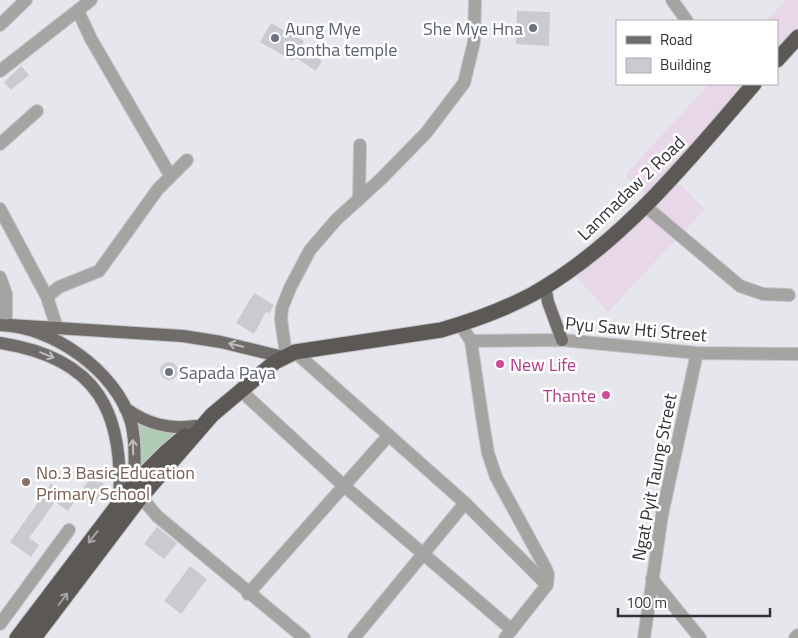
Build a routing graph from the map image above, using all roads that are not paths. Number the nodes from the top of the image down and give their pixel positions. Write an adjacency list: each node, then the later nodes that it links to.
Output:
1 (26, 0): 7 (street)
2 (91, 0): 5 (street)
3 (475, 0): 17 (street)
4 (672, 0): 6 (street)
5 (78, 11): 10 (street); 16 (street)
6 (686, 20)
7 (0, 26)
8 (798, 37): 9 (highway)
9 (778, 59)
10 (0, 71)
11 (753, 85): 18 (highway, Lanmadaw 2 Road)
12 (37, 111): 13 (street)
13 (0, 144)
14 (360, 145): 17 (street)
15 (187, 160): 16 (street)
16 (170, 175): 23 (street)
17 (358, 199): 32 (street)
18 (644, 206): 21 (highway, Lanmadaw 2 Road); 22 (street)
19 (0, 208): 23 (street)
20 (0, 277): 25 (street)
21 (545, 286): 24 (highway, Lanmadaw 2 Road); 27 (main road)
22 (789, 295)
23 (47, 297): 26 (street)
24 (460, 324): 28 (street); 32 (highway, Lanmadaw 2 Road)
25 (5, 325): 26 (main road); 35 (main road)
26 (57, 328): 32 (main road, one-way to 26)
27 (562, 340): 28 (street, Pyu Saw Hti Street); 30 (street, Pyu Saw Hti Street)
28 (471, 341): 46 (street)
29 (0, 343): 33 (main road, one-way to 33)
30 (697, 353): 31 (street, Pyu Saw Hti Street); 45 (street, Ngat Pyit Taung Street)
31 (798, 354)
32 (288, 355): 34 (highway); 38 (street)
33 (87, 379): 35 (main road); 42 (main road)
34 (240, 390): 36 (highway); 39 (street)
35 (126, 410): 37 (main road); 40 (main road, one-way to 35)
36 (212, 415): 37 (highway); 40 (highway)
37 (196, 426): 40 (highway)
38 (389, 435): 39 (street); 41 (street)
39 (344, 486): 44 (street); 47 (street)
40 (137, 492): 42 (highway); 47 (street)
41 (465, 503): 44 (street); 46 (street)
42 (124, 508): 51 (highway, one-way to 51); 52 (highway, one-way to 42)
43 (69, 530): 48 (street)
44 (424, 554): 49 (street); 54 (street)
45 (652, 579): 55 (street, Ngat Pyit Taung Street); 56 (street)
46 (547, 585): 49 (street)
47 (248, 594): 53 (street)
48 (0, 624)
49 (509, 634)
50 (798, 635): 57 (street)
51 (16, 638)
52 (34, 638)
53 (304, 638)
54 (354, 638)
55 (644, 638)
56 (700, 638)
57 (795, 638)

